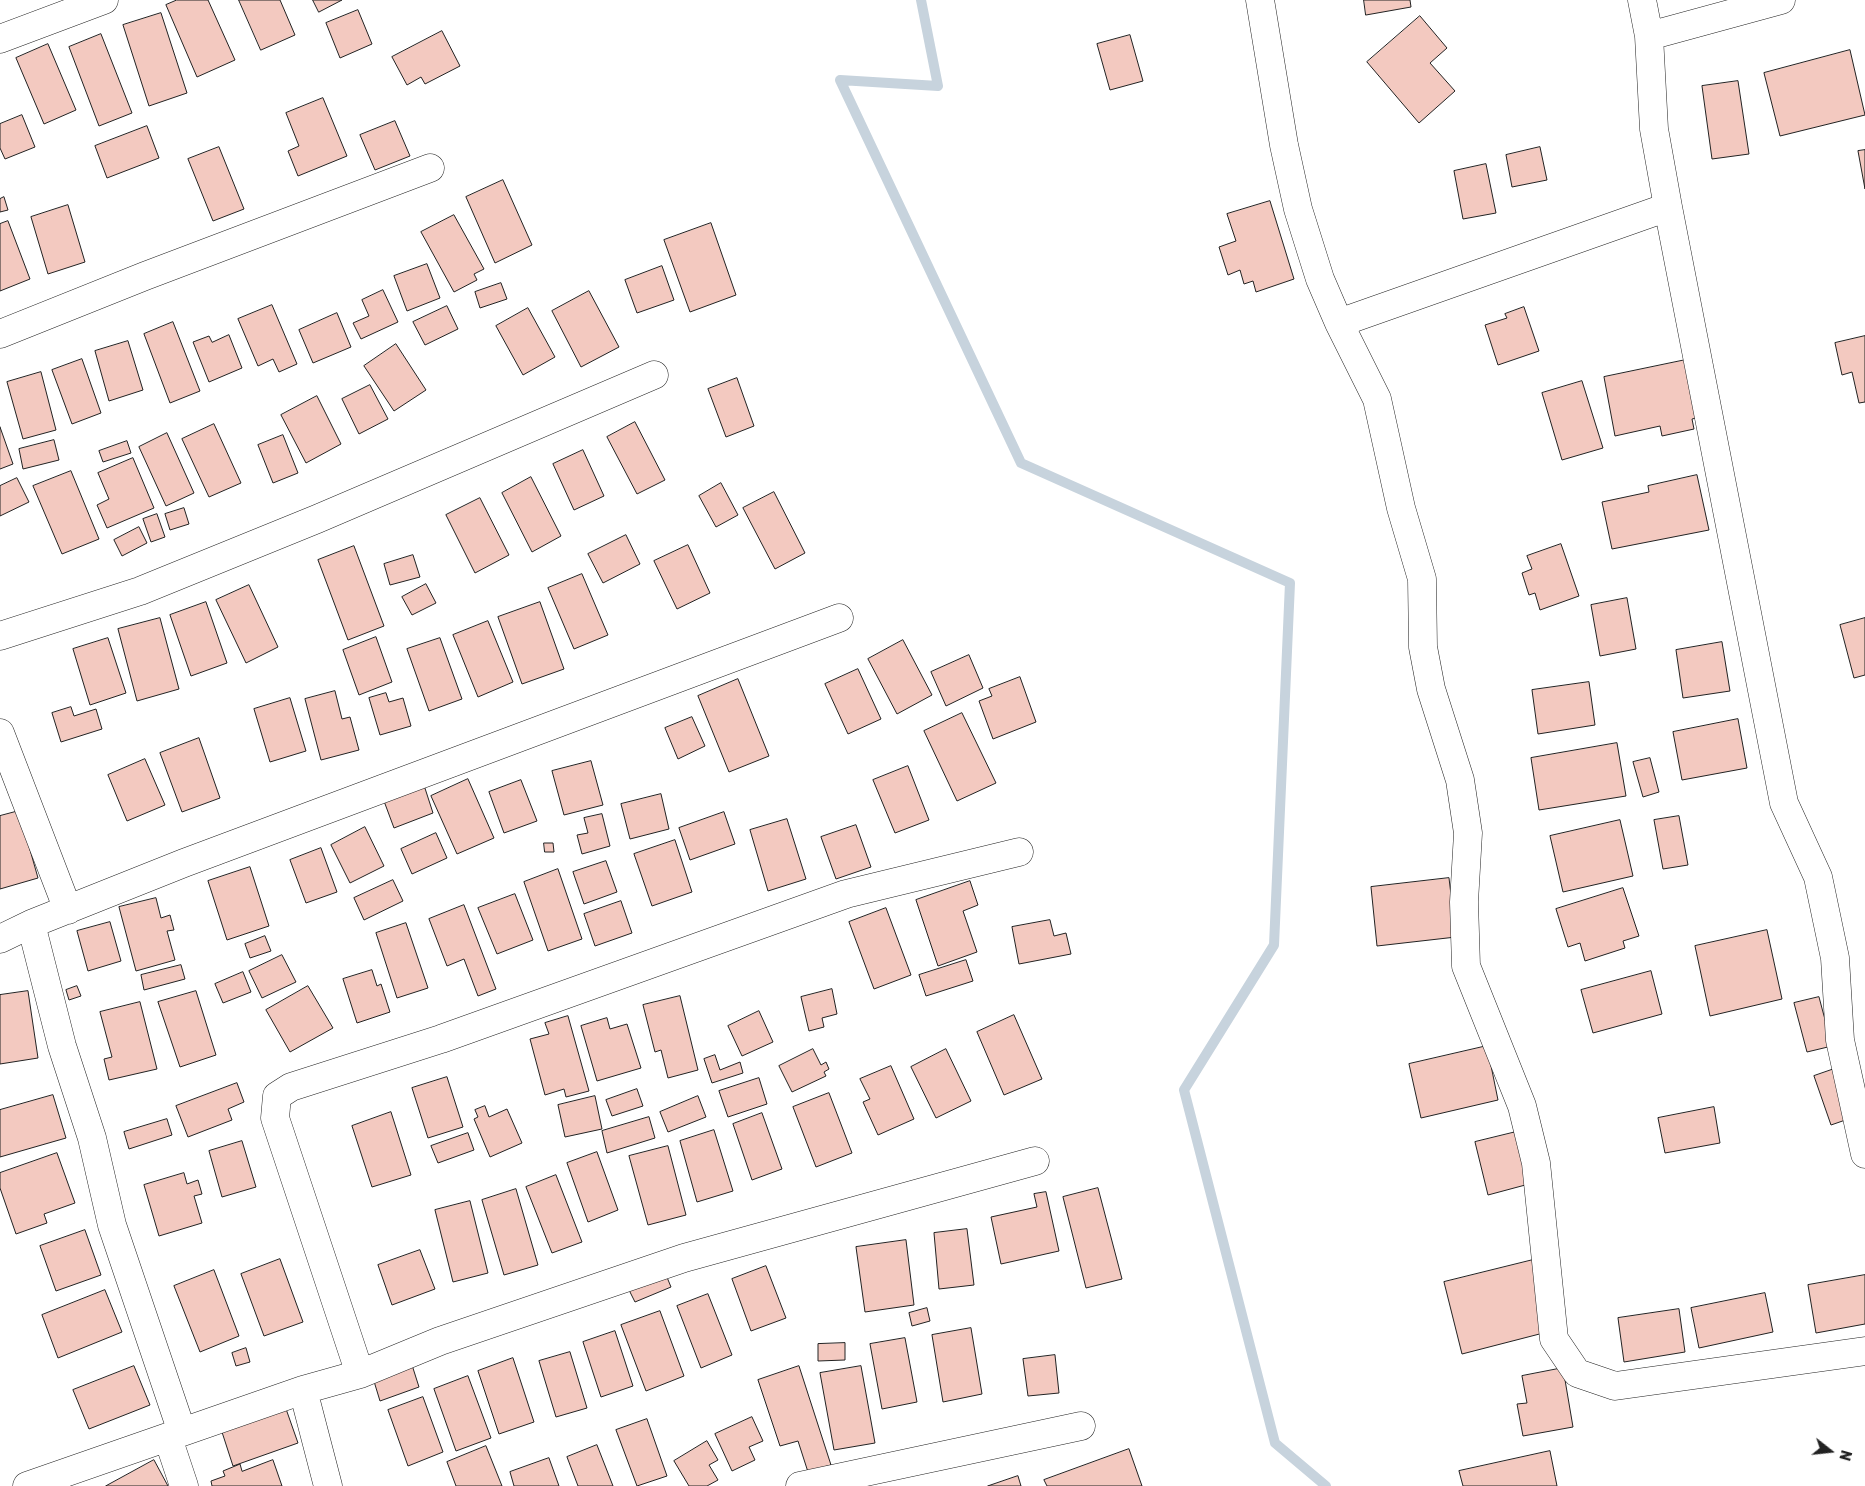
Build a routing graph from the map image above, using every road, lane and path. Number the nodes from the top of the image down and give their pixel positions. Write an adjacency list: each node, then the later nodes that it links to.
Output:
1 (104, 0): 6 (street)
2 (1260, 0): 9 (street)
3 (1642, 0): 5 (street)
4 (1781, 0): 5 (street)
5 (1648, 36): 8 (street)
6 (0, 39)
7 (430, 168): 10 (street)
8 (1668, 207): 9 (street); 19 (street)
9 (1339, 323): 21 (street)
10 (0, 334)
11 (654, 374): 13 (street)
12 (839, 618): 16 (street)
13 (0, 636)
14 (0, 732): 16 (street)
15 (1019, 852): 22 (street)
16 (68, 910): 17 (street)
17 (31, 924): 18 (street); 25 (street)
18 (0, 939)
19 (1864, 1147)
20 (1035, 1161): 22 (street)
21 (1865, 1351)
22 (360, 1374): 23 (street)
23 (303, 1390): 25 (street); 28 (street)
24 (1081, 1426): 29 (street)
25 (175, 1435): 26 (street); 27 (street)
26 (27, 1486)
27 (184, 1486)
28 (328, 1486)
29 (800, 1486)

